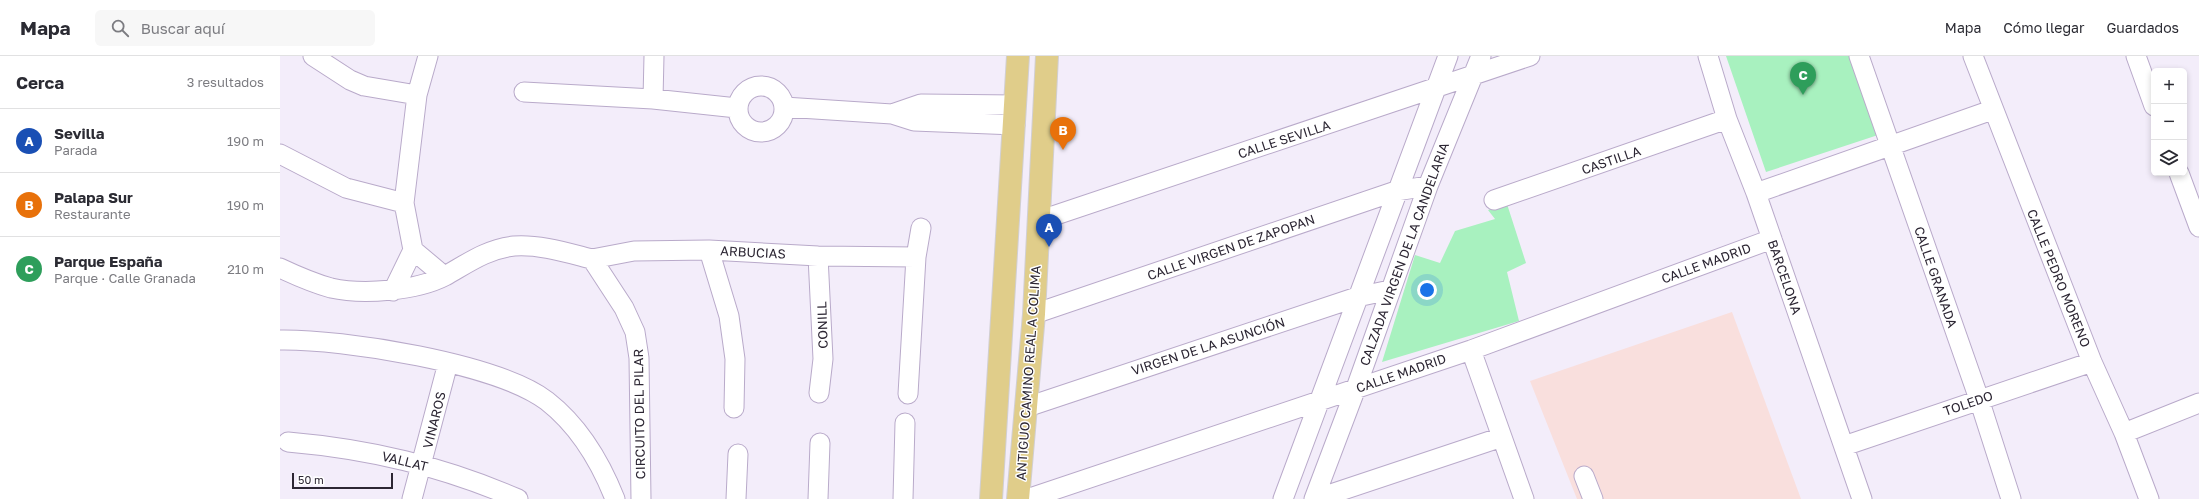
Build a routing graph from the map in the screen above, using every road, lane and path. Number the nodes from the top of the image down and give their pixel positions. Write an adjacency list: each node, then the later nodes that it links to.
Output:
1 (313, 56): 16 (street)
2 (428, 56): 16 (street)
3 (654, 56): 17 (street)
4 (1018, 56): 24 (main road)
5 (1047, 56): 35 (main road, ANTIGUO CAMINO REAL A COLIMA)
6 (1448, 56): 14 (street, CALZADA VIRGEN DE LA CANDELARIA)
7 (1481, 56): 13 (street, CALZADA VIRGEN DE LA CANDELARIA)
8 (1530, 56): 13 (street, CALLE SEVILLA)
9 (1708, 56): 25 (street, BARCELONA)
10 (1859, 56): 27 (street, CALLE GRANADA)
11 (1973, 56): 22 (street, CALLE PEDRO MORENO)
12 (2136, 56): 18 (street)
13 (1474, 76): 14 (street, CALLE SEVILLA); 30 (street, CALZADA VIRGEN DE LA CANDELARIA)
14 (1437, 88): 31 (street, CALZADA VIRGEN DE LA CANDELARIA); 35 (street, CALLE SEVILLA)
15 (524, 92): 17 (street)
16 (417, 95): 34 (street)
17 (652, 99): 21 (street)
18 (2153, 104)
19 (954, 105): 23 (street); 24 (street); 26 (street)
20 (784, 107): 21 (street); 21 (street); 23 (street)
21 (737, 108)
22 (1992, 110): 27 (street); 52 (street, CALLE PEDRO MORENO)
23 (892, 114): 26 (street)
24 (1015, 115): 26 (street); 78 (main road)
25 (1727, 119): 32 (street, BARCELONA); 33 (street, CASTILLA)
26 (952, 123)
27 (1890, 146): 32 (street); 57 (street, CALLE GRANADA)
28 (280, 154): 34 (street)
29 (2180, 176): 36 (street)
30 (1428, 186): 31 (street, CALLE VIRGEN DE ZAPOPAN); 47 (street, CALZADA VIRGEN DE LA CANDELARIA)
31 (1396, 191): 48 (street, CALZADA VIRGEN DE LA CANDELARIA); 49 (street, CALLE VIRGEN DE ZAPOPAN)
32 (1756, 193): 38 (street, BARCELONA)
33 (1494, 200)
34 (404, 203): 39 (street)
35 (1038, 221): 49 (main road, ANTIGUO CAMINO REAL A COLIMA)
36 (2199, 227)
37 (921, 228): 42 (street)
38 (1772, 239): 51 (street, CALLE MADRID); 67 (street, BARCELONA)
39 (413, 250): 45 (street); 46 (street)
40 (709, 250): 41 (street, ARBUCIAS); 43 (street, ARBUCIAS); 61 (street)
41 (818, 256): 42 (street, ARBUCIAS); 55 (street, CONILL)
42 (916, 257): 56 (street)
43 (592, 259): 45 (street); 74 (street, CIRCUITO DEL PILAR)
44 (280, 268): 46 (street)
45 (444, 276): 46 (street)
46 (393, 290)
47 (1390, 290): 48 (street, VIRGEN DE LA ASUNCIÓN); 54 (street, CALZADA VIRGEN DE LA CANDELARIA)
48 (1357, 297): 58 (street, CALZADA VIRGEN DE LA CANDELARIA); 60 (street, VIRGEN DE LA ASUNCIÓN)
49 (1034, 314): 60 (main road, ANTIGUO CAMINO REAL A COLIMA)
50 (280, 340): 53 (street)
51 (1470, 350): 54 (street, CALLE MADRID); 64 (street)
52 (2092, 362): 57 (street, TOLEDO); 63 (street, CALLE PEDRO MORENO)
53 (448, 363): 69 (street, VINAROS); 73 (street)
54 (1356, 388): 58 (street, CALLE MADRID); 82 (street, CALZADA VIRGEN DE LA CANDELARIA)
55 (820, 393)
56 (908, 394)
57 (1979, 399): 67 (street, TOLEDO); 86 (street, CALLE GRANADA)
58 (1318, 401): 80 (street, CALLE MADRID); 81 (street, CALZADA VIRGEN DE LA CANDELARIA)
59 (2199, 403): 63 (street)
60 (1027, 407): 79 (main road, ANTIGUO CAMINO REAL A COLIMA)
61 (734, 408)
62 (905, 423): 77 (street)
63 (2124, 433): 87 (street, CALLE PEDRO MORENO)
64 (1502, 437): 82 (street); 83 (street)
65 (288, 442): 69 (street, VALLAT)
66 (820, 443): 76 (street)
67 (1844, 446): 85 (street, BARCELONA)
68 (738, 454): 75 (street)
69 (422, 465): 71 (street, VINAROS); 72 (street, VALLAT)
70 (1584, 476): 84 (street)
71 (412, 499)
72 (518, 499)
73 (615, 499)
74 (641, 499)
75 (736, 499)
76 (818, 499)
77 (903, 499)
78 (991, 499)
79 (1018, 499)
80 (1027, 499)
81 (1283, 499)
82 (1315, 499)
83 (1524, 499)
84 (1593, 499)
85 (1862, 499)
86 (2011, 499)
87 (2149, 499)

